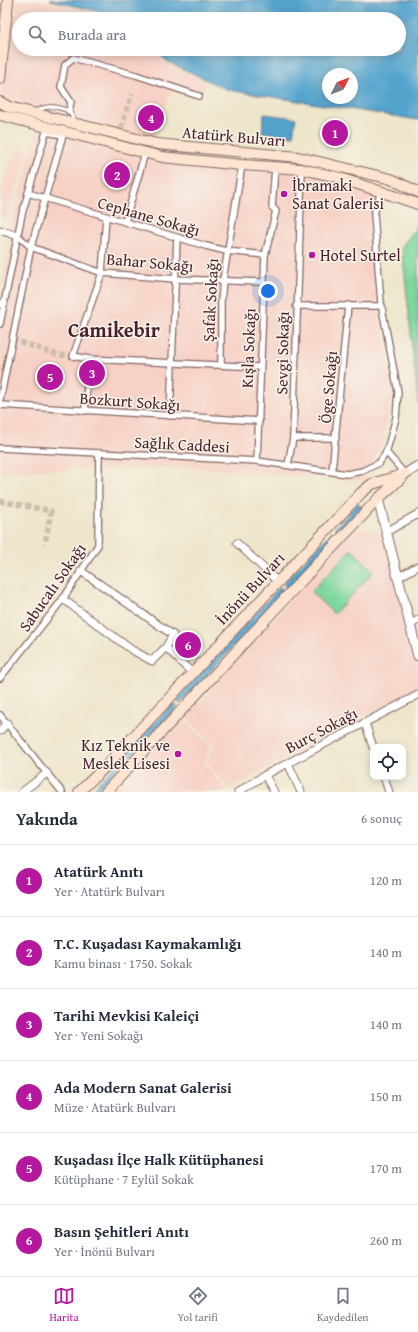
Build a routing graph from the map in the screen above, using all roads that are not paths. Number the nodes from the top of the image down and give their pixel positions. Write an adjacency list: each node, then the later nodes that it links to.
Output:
1 (8, 0): 2 (main road)
2 (0, 79)
3 (200, 96): 5 (street)
4 (0, 102): 6 (main road, Atatürk Bulvarı)
5 (69, 111): 6 (lane); 8 (lane)
6 (33, 113): 8 (main road, Atatürk Bulvarı)
7 (0, 115): 9 (main road, Atatürk Bulvarı)
8 (76, 124): 13 (main road, Atatürk Bulvarı)
9 (145, 153): 10 (main road, Atatürk Bulvarı); 21 (street)
10 (242, 166): 11 (main road, Atatürk Bulvarı); 26 (street, Şafak Sokağı)
11 (275, 168): 12 (main road, Atatürk Bulvarı); 27 (street, Kışla Sokağı)
12 (302, 169): 14 (main road, Atatürk Bulvarı); 34 (street, Sevgi Sokağı)
13 (395, 181): 14 (main road); 15 (main road, Atatürk Bulvarı); 17 (main road)
14 (381, 192): 17 (main road, Atatürk Bulvarı); 35 (street)
15 (418, 192)
16 (28, 193): 18 (street, Cephane Sokağı); 18 (street); 23 (street)
17 (396, 196): 19 (main road, Atatürk Bulvarı)
18 (45, 198): 20 (street, Cephane Sokağı); 25 (street)
19 (418, 204)
20 (106, 217): 21 (street, Cephane Sokağı); 28 (street)
21 (125, 222): 24 (street, Cephane Sokağı)
22 (0, 230): 23 (street)
23 (18, 236): 25 (street, Bahar Sokağı); 32 (street)
24 (177, 238): 26 (street, Cephane Sokağı); 29 (street)
25 (31, 247): 28 (street, Bahar Sokağı); 41 (street)
26 (226, 251): 27 (street, Cephane Sokağı); 30 (street, Şafak Sokağı)
27 (265, 255): 31 (street, Kışla Sokağı)
28 (102, 273): 29 (street, Bahar Sokağı); 37 (street)
29 (175, 279): 30 (street, Bahar Sokağı); 38 (street)
30 (222, 280): 31 (street, Bahar Sokağı); 39 (street, Şafak Sokağı)
31 (264, 282): 40 (street, Kışla Sokağı)
32 (1, 302): 36 (street)
33 (348, 305): 34 (street); 35 (street); 47 (street, Öge Sokağı)
34 (296, 306): 46 (street, Sevgi Sokağı)
35 (382, 306): 49 (street)
36 (0, 324)
37 (89, 359): 38 (street); 43 (street)
38 (172, 362): 39 (street); 44 (street)
39 (221, 365): 40 (street)
40 (260, 367): 45 (street, Kışla Sokağı)
41 (0, 400)
42 (0, 405): 43 (street, Bozkurt Sokağı)
43 (85, 411): 44 (street, Bozkurt Sokağı)
44 (170, 416): 45 (street, Bozkurt Sokağı)
45 (259, 421): 51 (street, Kışla Sokağı)
46 (293, 438): 47 (street); 52 (street, Sevgi Sokağı)
47 (336, 438): 54 (street, Öge Sokağı)
48 (0, 448): 50 (street, Sağlık Caddesi)
49 (386, 452): 54 (street, Sağlık Caddesi); 55 (street)
50 (99, 453): 51 (street, Sağlık Caddesi); 61 (street, Sabucalı Sokağı)
51 (257, 461): 52 (street, Sağlık Caddesi)
52 (288, 465): 54 (street, Sağlık Caddesi)
53 (418, 466): 55 (street, İnönü Bulvarı)
54 (332, 471)
55 (405, 474): 56 (main road, İnönü Bulvarı); 63 (main road, İnönü Bulvarı)
56 (378, 499): 58 (street); 85 (main road, İnönü Bulvarı)
57 (418, 514): 58 (street)
58 (386, 532): 62 (street)
59 (237, 543): 63 (street)
60 (418, 566): 62 (street)
61 (81, 571): 64 (street, Sabucalı Sokağı); 66 (street)
62 (397, 578): 65 (street)
63 (277, 581): 68 (main road, İnönü Bulvarı)
64 (63, 599): 66 (street); 69 (street, Sabucalı Sokağı)
65 (414, 623): 67 (street)
66 (166, 647): 68 (street)
67 (418, 656)
68 (192, 673): 79 (main road, İnönü Bulvarı)
69 (0, 678)
70 (418, 695): 73 (street, Burç Sokağı)
71 (0, 715): 72 (street)
72 (7, 723): 74 (street); 77 (street)
73 (365, 723): 75 (street); 76 (street, Burç Sokağı)
74 (0, 731)
75 (372, 744)
76 (288, 763): 78 (street, Burç Sokağı); 88 (street)
77 (47, 773): 81 (street); 82 (street)
78 (265, 775): 86 (street, Burç Sokağı); 87 (street)
79 (93, 778): 83 (main road, İnönü Bulvarı); 84 (main road)
80 (385, 780): 89 (street)
81 (22, 792)
82 (62, 792)
83 (79, 792)
84 (86, 792)
85 (106, 792)
86 (238, 792)
87 (274, 792)
88 (301, 792)
89 (389, 792)

